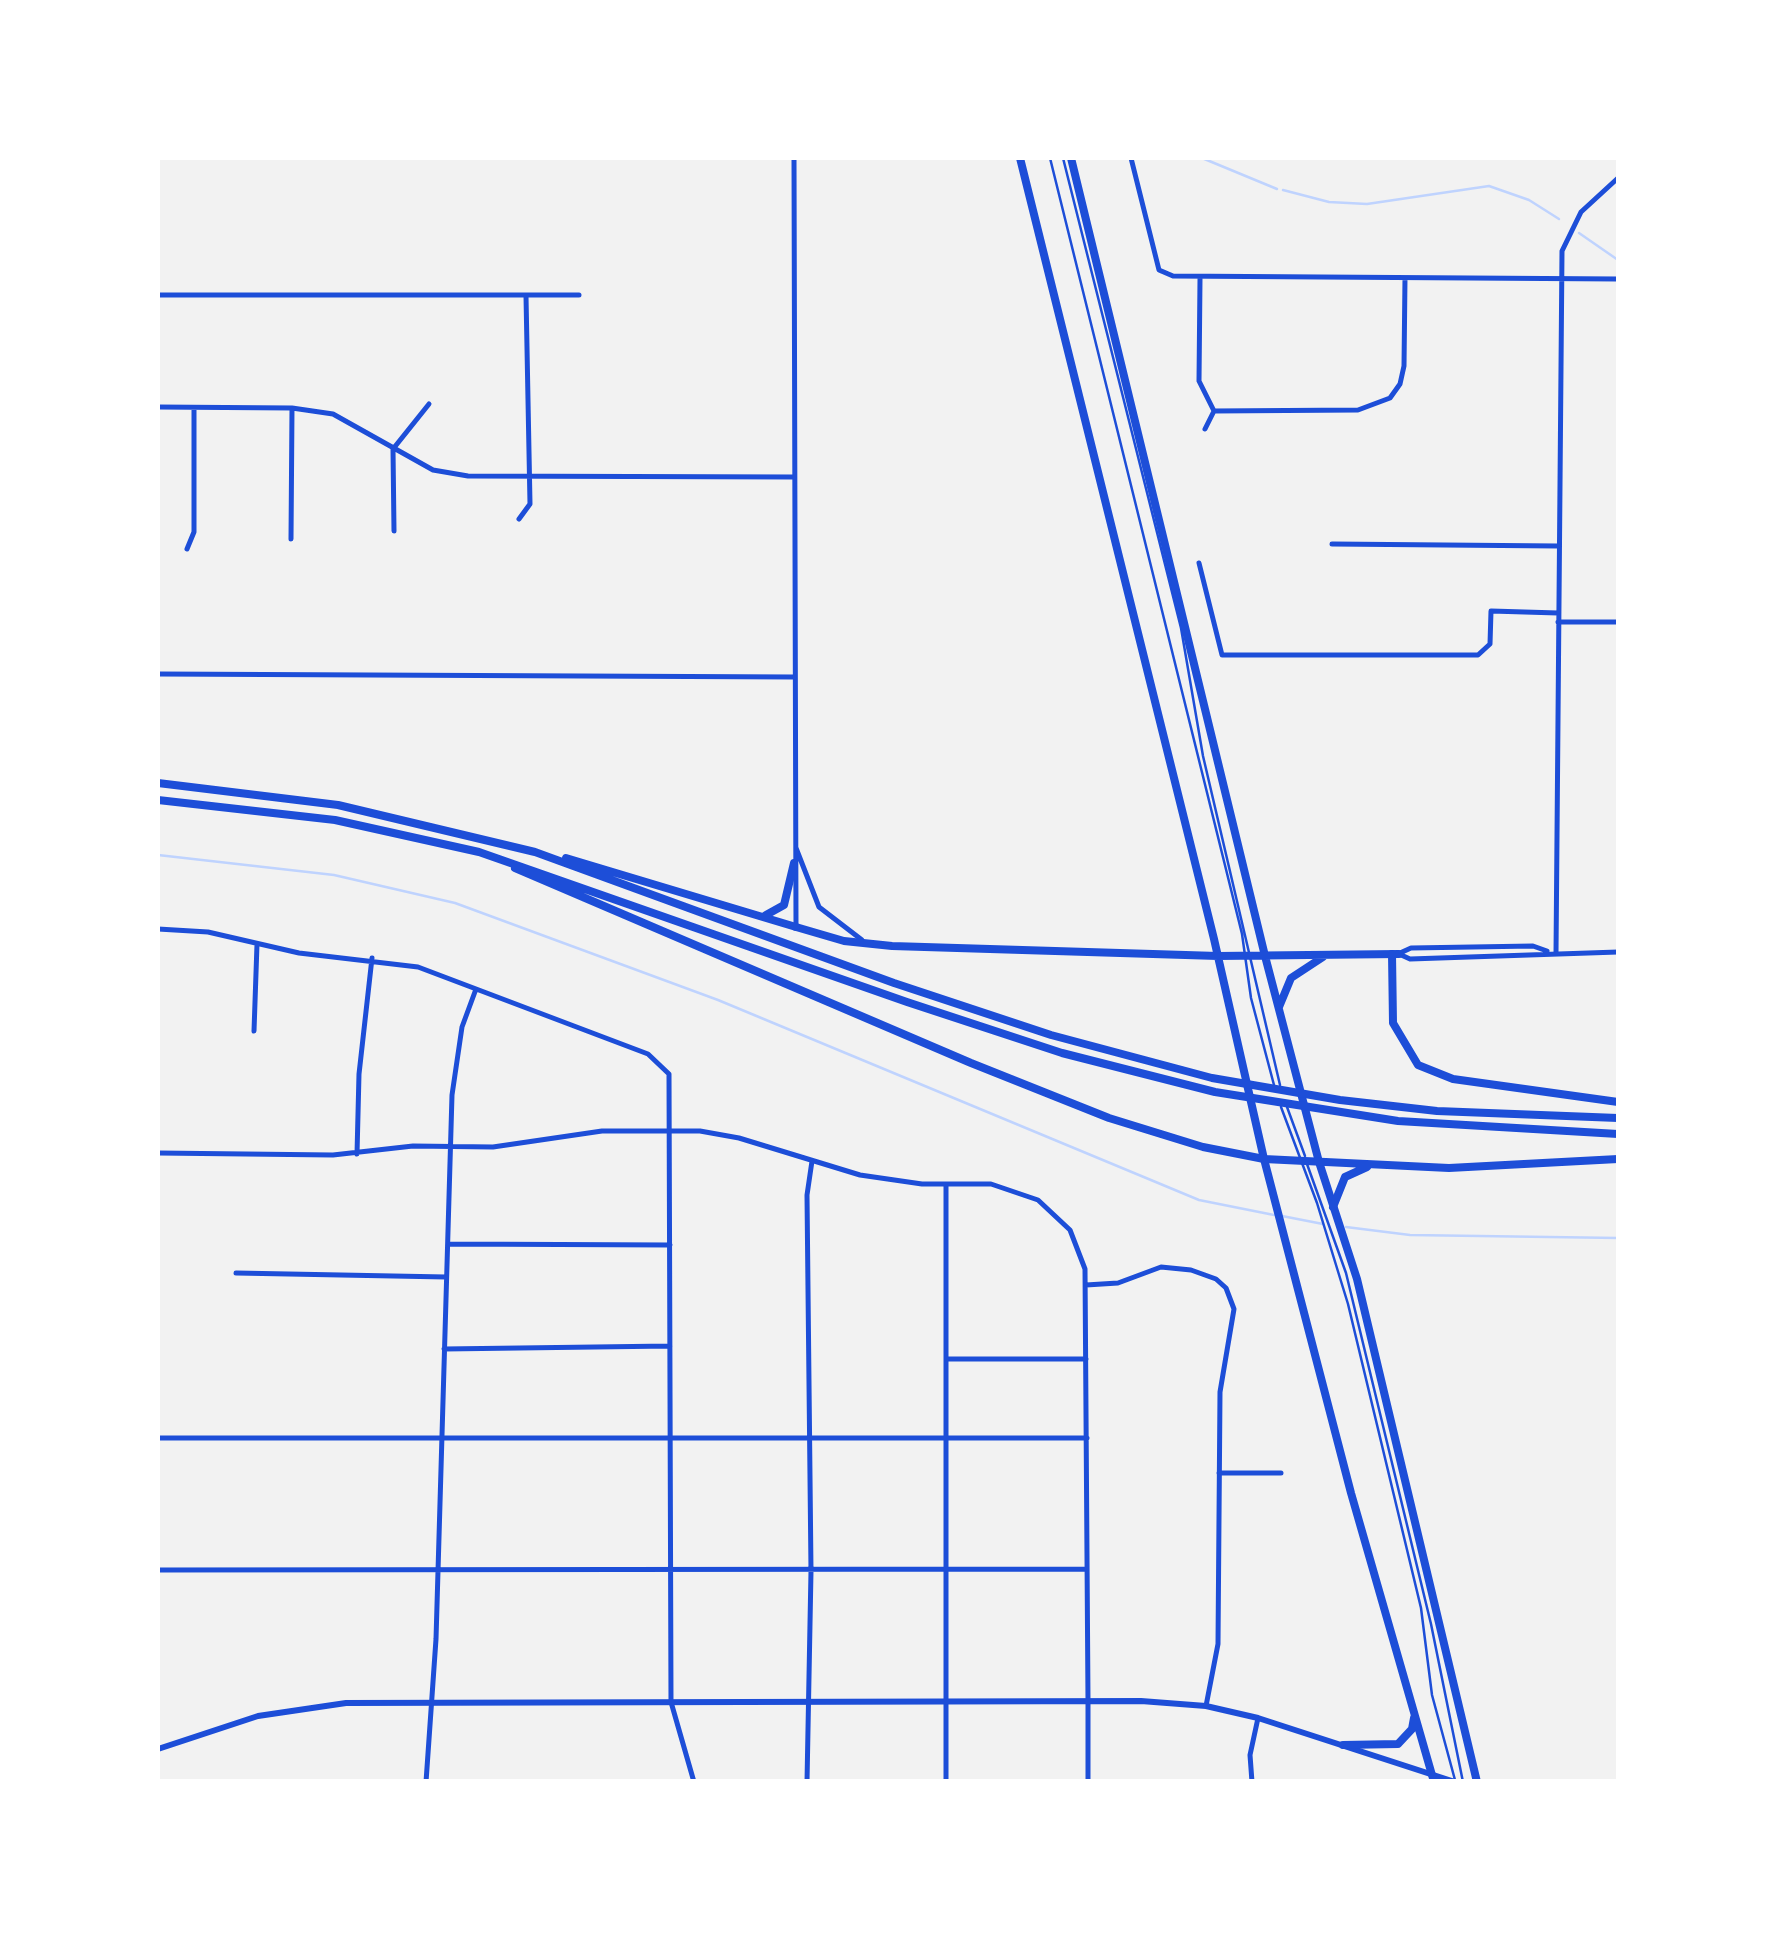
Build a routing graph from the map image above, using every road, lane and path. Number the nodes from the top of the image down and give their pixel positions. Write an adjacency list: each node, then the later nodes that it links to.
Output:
1 (794, 158): 23 (street)
2 (1020, 158): 51 (main road)
3 (1050, 158): 52 (lane)
4 (1063, 158): 52 (lane)
5 (1071, 158): 53 (main road)
6 (1131, 158): 10 (street)
7 (1618, 178): 9 (street)
8 (1405, 278): 9 (street); 10 (street); 19 (street)
9 (1560, 278): 11 (street); 28 (street)
10 (1200, 279): 19 (street)
11 (1618, 280)
12 (158, 294): 13 (street)
13 (526, 296): 14 (street); 22 (street)
14 (579, 296)
15 (429, 404): 21 (street)
16 (158, 408): 17 (street)
17 (194, 408): 18 (street); 29 (street)
18 (292, 408): 21 (street); 26 (street)
19 (1214, 411): 20 (street)
20 (1206, 429)
21 (394, 449): 22 (street); 25 (street)
22 (528, 476): 23 (street); 24 (street)
23 (794, 477): 35 (street)
24 (519, 519)
25 (394, 530)
26 (291, 539)
27 (1332, 544): 28 (street)
28 (1558, 546): 31 (street)
29 (187, 549)
30 (1199, 563): 31 (street)
31 (1558, 612): 32 (street)
32 (1558, 622): 33 (street); 47 (street)
33 (1618, 622)
34 (158, 674): 35 (street)
35 (794, 676): 38 (street)
36 (158, 783): 40 (main road)
37 (158, 800): 39 (main road)
38 (794, 842): 41 (street); 46 (street)
39 (479, 852): 61 (main road); 65 (main road)
40 (535, 852): 42 (main road); 59 (main road)
41 (794, 862): 42 (main road); 43 (street)
42 (757, 915): 43 (main road)
43 (796, 927): 46 (main road)
44 (158, 929): 45 (street)
45 (257, 944): 54 (street); 57 (street)
46 (869, 944): 51 (main road)
47 (1553, 952): 48 (street); 49 (street); 49 (street)
48 (1618, 952)
49 (1396, 954): 50 (main road); 58 (main road)
50 (1327, 955): 53 (main road); 56 (main road)
51 (1218, 956): 52 (main road); 65 (main road)
52 (1248, 956): 53 (main road); 68 (lane)
53 (1265, 956): 56 (main road)
54 (372, 958): 55 (street); 64 (street)
55 (476, 988): 60 (street); 62 (street)
56 (1279, 1008): 69 (main road)
57 (254, 1030)
58 (1618, 1102)
59 (1618, 1118)
60 (670, 1132): 62 (street); 67 (street); 75 (street)
61 (1618, 1134)
62 (450, 1146): 64 (street); 73 (street)
63 (158, 1153): 64 (street)
64 (357, 1154)
65 (1264, 1159): 68 (main road); 102 (main road)
66 (1618, 1159): 70 (main road)
67 (812, 1161): 71 (street); 88 (street)
68 (1304, 1161): 69 (main road); 72 (lane); 74 (lane)
69 (1318, 1162): 70 (main road); 72 (main road)
70 (1376, 1165): 72 (main road)
71 (946, 1184): 78 (street); 81 (street)
72 (1329, 1206): 74 (lane); 115 (main road)
73 (448, 1244): 75 (street); 77 (street)
74 (1334, 1244): 114 (lane); 114 (lane)
75 (670, 1245): 79 (street)
76 (236, 1273): 77 (street)
77 (446, 1277): 80 (street)
78 (1086, 1285): 82 (street); 90 (street)
79 (670, 1346): 80 (street); 87 (street)
80 (444, 1349): 86 (street)
81 (946, 1359): 82 (street); 84 (street)
82 (1086, 1359): 85 (street)
83 (158, 1438): 86 (street)
84 (946, 1438): 85 (street); 88 (street); 95 (street)
85 (1086, 1438): 91 (street)
86 (442, 1439): 87 (street); 93 (street)
87 (671, 1439): 88 (street); 94 (street)
88 (811, 1439): 96 (street)
89 (1281, 1472): 90 (street)
90 (1219, 1473): 103 (street)
91 (1087, 1569): 95 (street); 101 (street)
92 (158, 1570): 93 (street)
93 (437, 1571): 94 (street); 97 (street)
94 (672, 1571): 96 (street); 98 (street)
95 (947, 1571): 96 (street); 100 (street)
96 (811, 1572): 99 (street)
97 (428, 1702): 98 (main road); 106 (main road); 108 (street)
98 (671, 1702): 99 (main road); 109 (street)
99 (808, 1702): 100 (main road); 110 (street)
100 (946, 1702): 101 (main road); 111 (street)
101 (1088, 1702): 103 (main road); 112 (street)
102 (1412, 1704): 105 (main road); 107 (main road)
103 (1206, 1706): 104 (main road)
104 (1258, 1718): 105 (main road); 113 (street)
105 (1343, 1745): 107 (main road)
106 (158, 1749)
107 (1433, 1777): 114 (main road)
108 (426, 1782)
109 (694, 1782)
110 (807, 1782)
111 (946, 1782)
112 (1088, 1782)
113 (1252, 1782)
114 (1458, 1782)
115 (1477, 1782)

